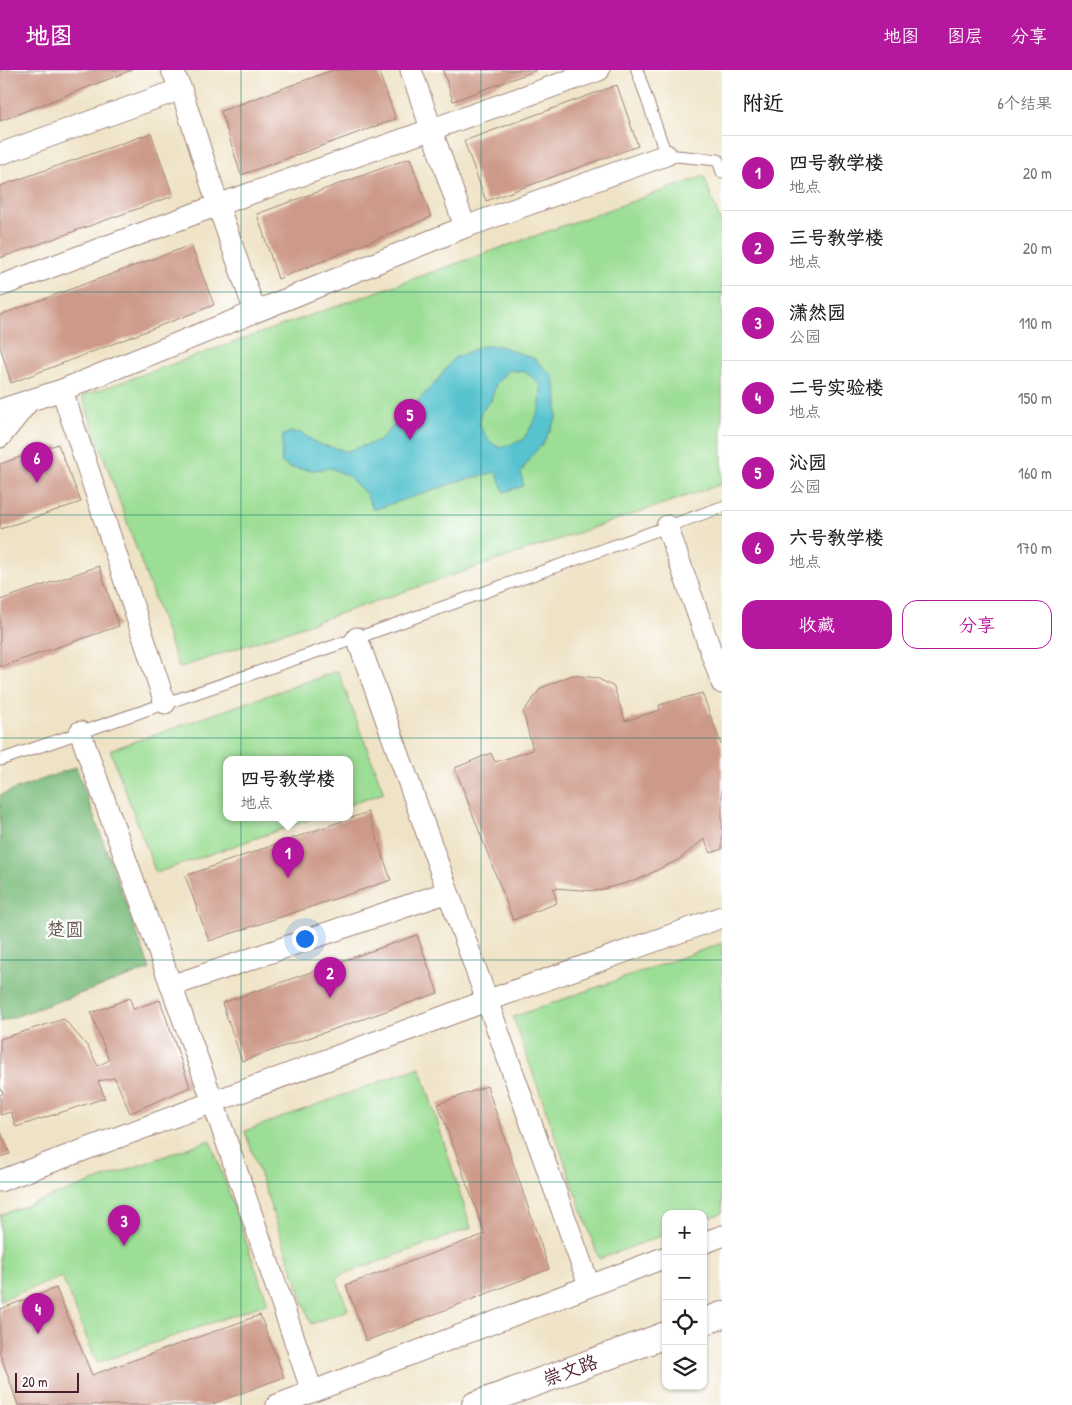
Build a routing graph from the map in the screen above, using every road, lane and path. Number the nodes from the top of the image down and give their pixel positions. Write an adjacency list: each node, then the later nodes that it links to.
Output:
1 (411, 70): 5 (street)
2 (599, 70): 5 (street)
3 (637, 70): 7 (lane)
4 (178, 76): 6 (street); 9 (street)
5 (431, 129): 9 (street); 10 (street)
6 (0, 154)
7 (666, 156): 8 (lane); 10 (street)
8 (722, 172)
9 (218, 205): 11 (street); 12 (street)
10 (465, 227): 12 (street)
11 (0, 286)
12 (256, 312): 13 (street)
13 (62, 390): 14 (street); 21 (street)
14 (28, 402): 15 (street); 16 (street)
15 (0, 410)
16 (0, 437)
17 (722, 507): 18 (lane)
18 (667, 526): 19 (lane); 20 (street)
19 (357, 638): 21 (lane); 24 (street)
20 (722, 682)
21 (165, 702): 22 (lane)
22 (80, 732): 23 (lane); 26 (street)
23 (0, 760)
24 (448, 892): 26 (street); 27 (street)
25 (722, 917): 27 (street)
26 (171, 986): 28 (street)
27 (486, 1001): 28 (street); 33 (street)
28 (212, 1102): 29 (street); 37 (street)
29 (0, 1181)
30 (722, 1236): 31 (street)
31 (707, 1242)
32 (662, 1259): 33 (street)
33 (589, 1286): 37 (street)
34 (722, 1315): 35 (street)
35 (707, 1321)
36 (662, 1336): 39 (street, 崇文路)
37 (312, 1392): 38 (street)
38 (277, 1405)
39 (475, 1405)

